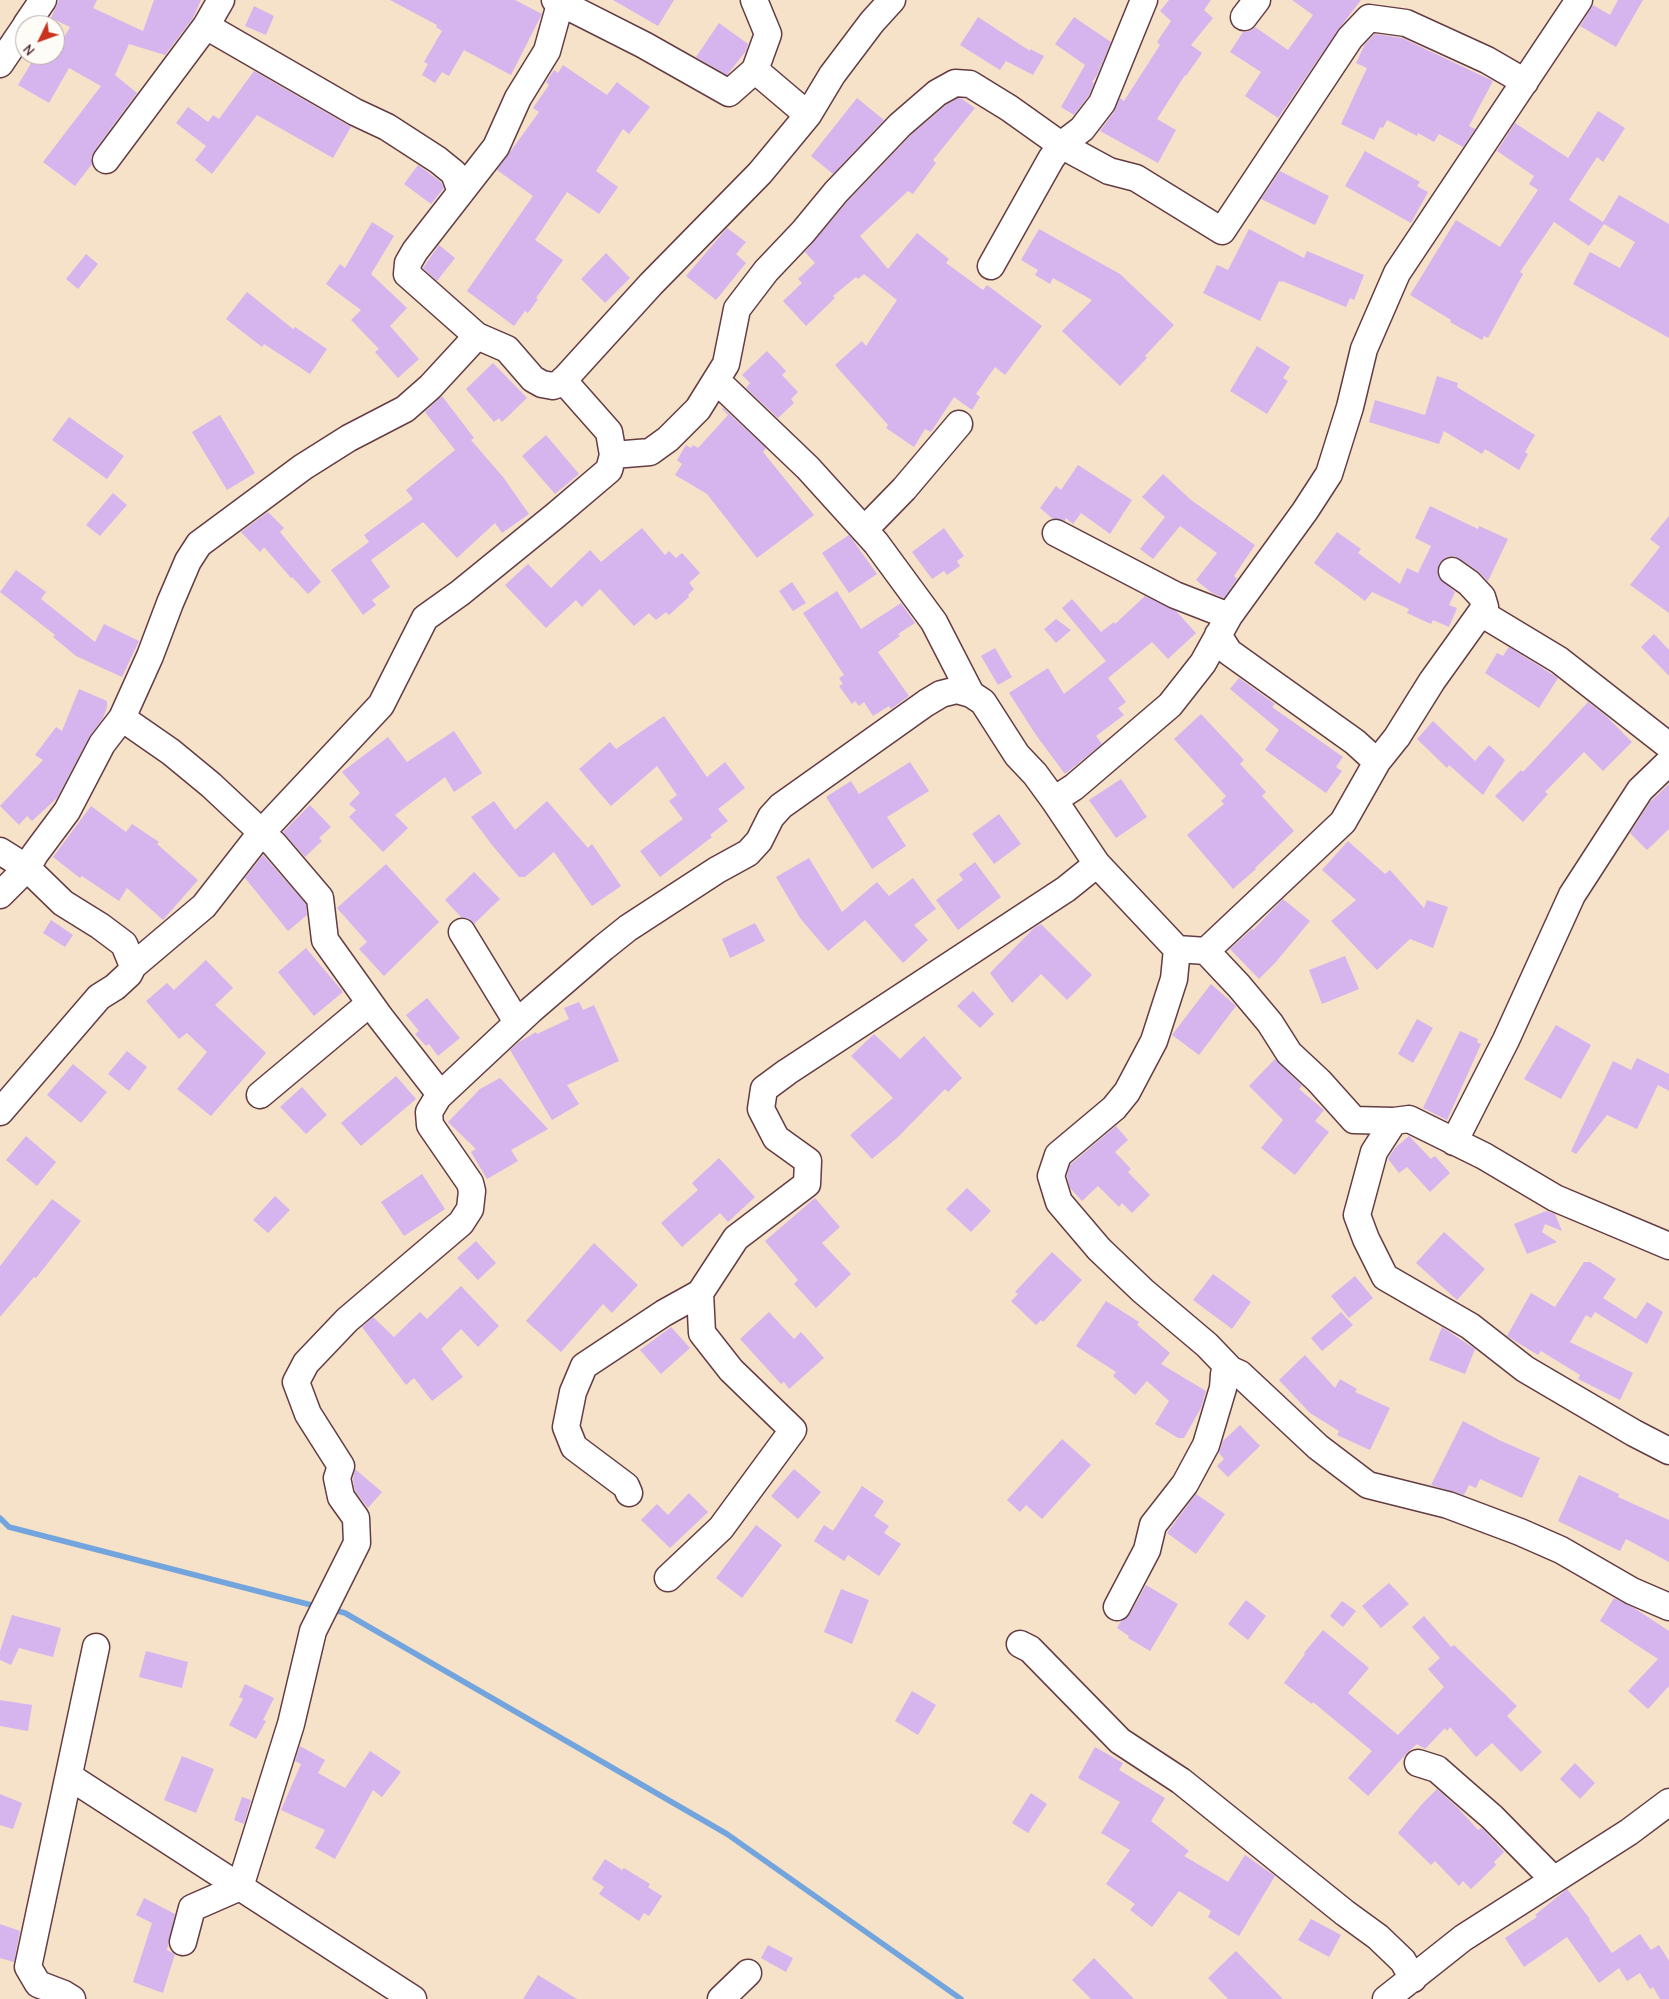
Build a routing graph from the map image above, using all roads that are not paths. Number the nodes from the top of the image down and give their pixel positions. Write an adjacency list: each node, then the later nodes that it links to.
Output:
1 (43, 0): 8 (street)
2 (221, 0): 9 (street)
3 (754, 0): 12 (street)
4 (892, 0): 14 (street)
5 (1144, 0): 15 (street)
6 (1579, 0): 13 (street)
7 (558, 2): 12 (street); 17 (street)
8 (33, 15)
9 (206, 26): 16 (street); 17 (street)
10 (15, 42): 11 (street)
11 (0, 64)
12 (755, 70): 14 (street)
13 (1524, 82): 15 (street); 28 (street)
14 (808, 115): 20 (street)
15 (1061, 145): 18 (street); 21 (street)
16 (106, 160)
17 (464, 178): 19 (street)
18 (991, 266)
19 (477, 336): 20 (street); 30 (street)
20 (563, 380): 23 (street)
21 (716, 380): 23 (street); 24 (street)
22 (959, 424): 24 (street)
23 (614, 455): 35 (street)
24 (864, 530): 29 (street)
25 (1056, 532): 28 (street)
26 (1452, 571): 27 (street)
27 (1481, 614): 31 (street); 32 (street)
28 (1224, 625): 32 (street); 34 (street)
29 (971, 694): 34 (street); 45 (street)
30 (122, 718): 35 (street); 38 (street)
31 (1669, 746)
32 (1377, 762): 42 (street)
33 (1669, 762): 50 (street)
34 (1054, 800): 37 (street)
35 (261, 833): 43 (street); 44 (street)
36 (0, 851): 38 (street)
37 (1097, 864): 41 (street); 52 (street)
38 (27, 868): 39 (street); 43 (street)
39 (0, 895)
40 (462, 932): 45 (street)
41 (1177, 949): 42 (street); 53 (street)
42 (1206, 952): 49 (street)
43 (133, 966): 48 (street)
44 (370, 1003): 46 (street); 47 (street)
45 (518, 1022): 46 (street)
46 (440, 1094): 65 (street)
47 (260, 1095)
48 (0, 1112)
49 (1394, 1121): 50 (street); 54 (street)
50 (1454, 1142): 51 (street)
51 (1669, 1246)
52 (700, 1293): 55 (street); 56 (street)
53 (1231, 1370): 57 (street); 58 (street)
54 (1669, 1451)
55 (629, 1493)
56 (668, 1578)
57 (1117, 1607)
58 (1669, 1607)
59 (1020, 1644): 68 (street)
60 (96, 1647): 62 (street)
61 (1418, 1763): 64 (street)
62 (70, 1778): 65 (street); 69 (street)
63 (1669, 1802): 64 (street)
64 (1554, 1880): 68 (street)
65 (240, 1887): 66 (street); 70 (street)
66 (183, 1942)
67 (748, 1973): 71 (street)
68 (1413, 1979): 72 (street)
69 (72, 1999)
70 (413, 1999)
71 (721, 1999)
72 (1386, 1999)

